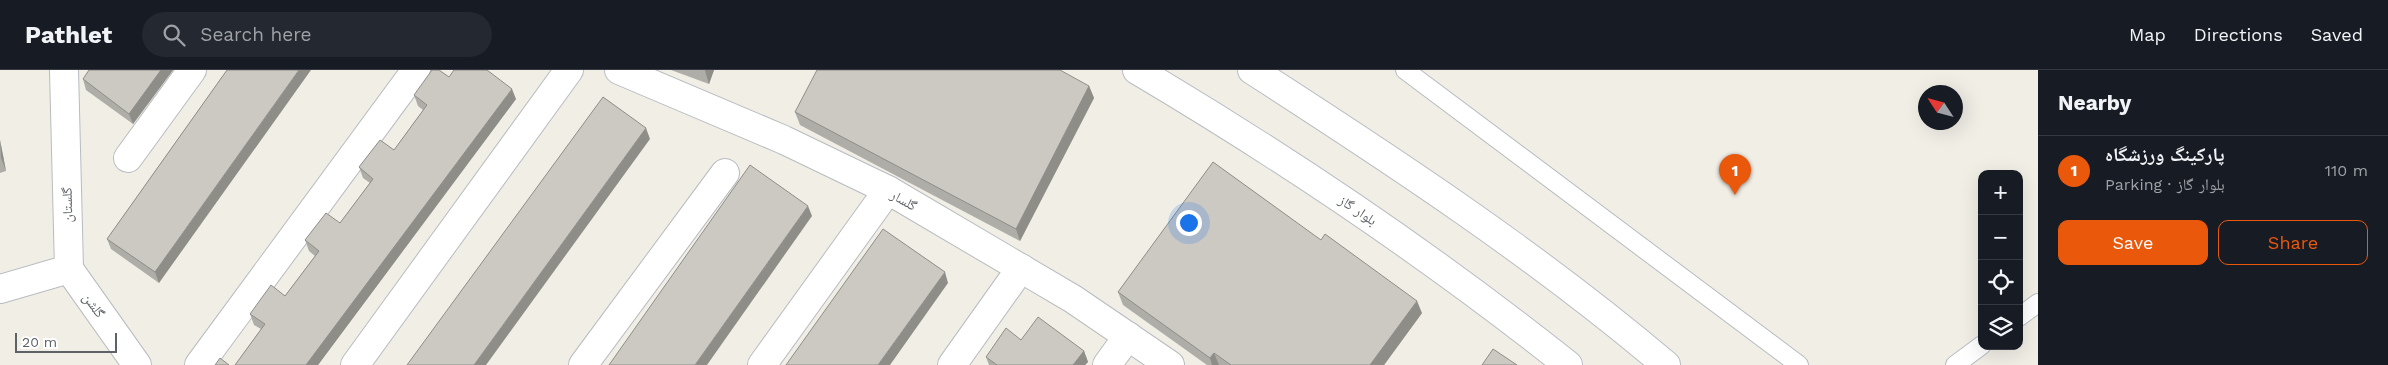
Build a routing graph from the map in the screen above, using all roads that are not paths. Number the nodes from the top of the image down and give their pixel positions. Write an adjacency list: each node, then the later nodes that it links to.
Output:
1 (64, 70): 13 (street, گلستان)
2 (192, 70): 9 (street)
3 (416, 70): 20 (street)
4 (569, 70): 21 (street)
5 (619, 70): 11 (street, گلسار)
6 (1137, 70): 27 (street, بلوار گاز)
7 (1252, 70): 28 (street)
8 (1405, 70): 29 (lane)
9 (128, 158)
10 (725, 173): 22 (street)
11 (888, 190): 12 (street, گلسار); 23 (street)
12 (1021, 268): 17 (street, گلسار); 24 (street)
13 (69, 269): 14 (street); 19 (street, گلشن)
14 (0, 289)
15 (2038, 303): 16 (lane)
16 (2023, 314)
17 (1128, 336): 25 (street); 26 (street, گلسار)
18 (1978, 348): 30 (lane)
19 (137, 365)
20 (199, 365)
21 (355, 365)
22 (583, 365)
23 (762, 365)
24 (952, 365)
25 (1107, 365)
26 (1170, 365)
27 (1568, 365)
28 (1666, 365)
29 (1799, 365)
30 (1955, 365)

